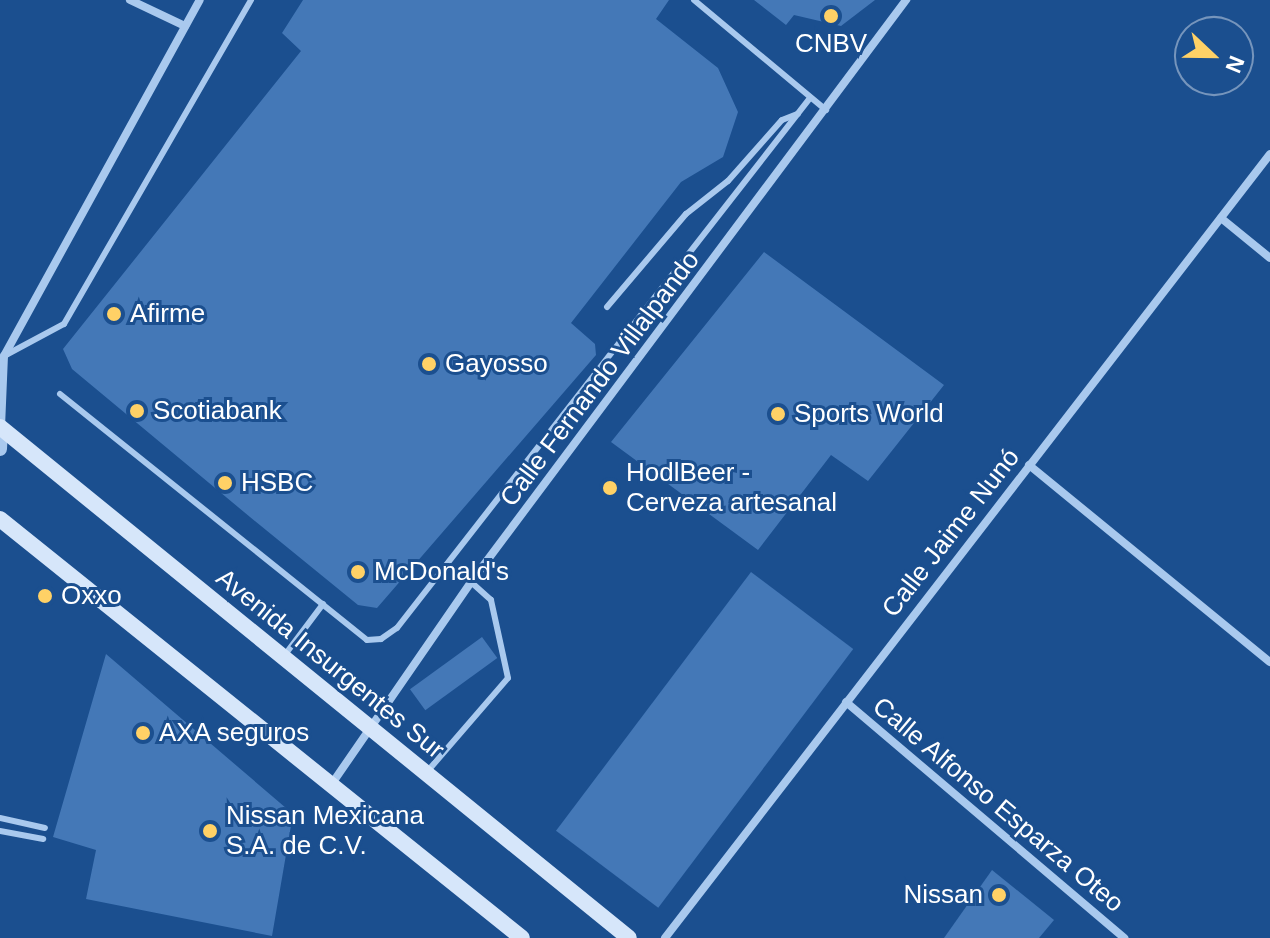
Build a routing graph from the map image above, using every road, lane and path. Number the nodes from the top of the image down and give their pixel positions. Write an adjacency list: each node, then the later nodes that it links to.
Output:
1 (130, 0): 6 (street)
2 (200, 0): 6 (street)
3 (251, 0): 14 (lane)
4 (694, 0): 7 (lane)
5 (906, 0): 8 (street, Calle Fernando Villalpando)
6 (185, 26): 14 (street)
7 (810, 98): 8 (lane); 9 (lane)
8 (826, 110): 20 (street, Calle Fernando Villalpando)
9 (798, 114): 13 (lane); 21 (lane)
10 (1270, 154): 11 (street, Calle Jaime Nunó)
11 (1221, 218): 12 (street); 18 (street, Calle Jaime Nunó)
12 (1270, 258)
13 (607, 307)
14 (4, 356): 16 (street)
15 (60, 394): 21 (lane)
16 (0, 428): 17 (street); 22 (main road, Avenida Insurgentes Sur)
17 (0, 449)
18 (1029, 465): 23 (street); 24 (street, Calle Jaime Nunó)
19 (0, 519): 27 (main road)
20 (471, 582): 25 (street, Calle Fernando Villalpando); 26 (lane)
21 (323, 604): 22 (lane)
22 (284, 657): 25 (main road, Avenida Insurgentes Sur)
23 (1270, 662)
24 (846, 702): 34 (street, Calle Jaime Nunó); 35 (street, Calle Alfonso Esparza Oteo)
25 (367, 725): 26 (main road, Avenida Insurgentes Sur); 27 (street, Calle Fernando Villalpando)
26 (426, 773): 33 (main road, Avenida Insurgentes Sur)
27 (331, 785): 32 (main road)
28 (0, 818): 29 (lane)
29 (45, 828)
30 (0, 831): 31 (lane)
31 (43, 839)
32 (522, 938)
33 (629, 938)
34 (665, 938)
35 (1124, 938)

